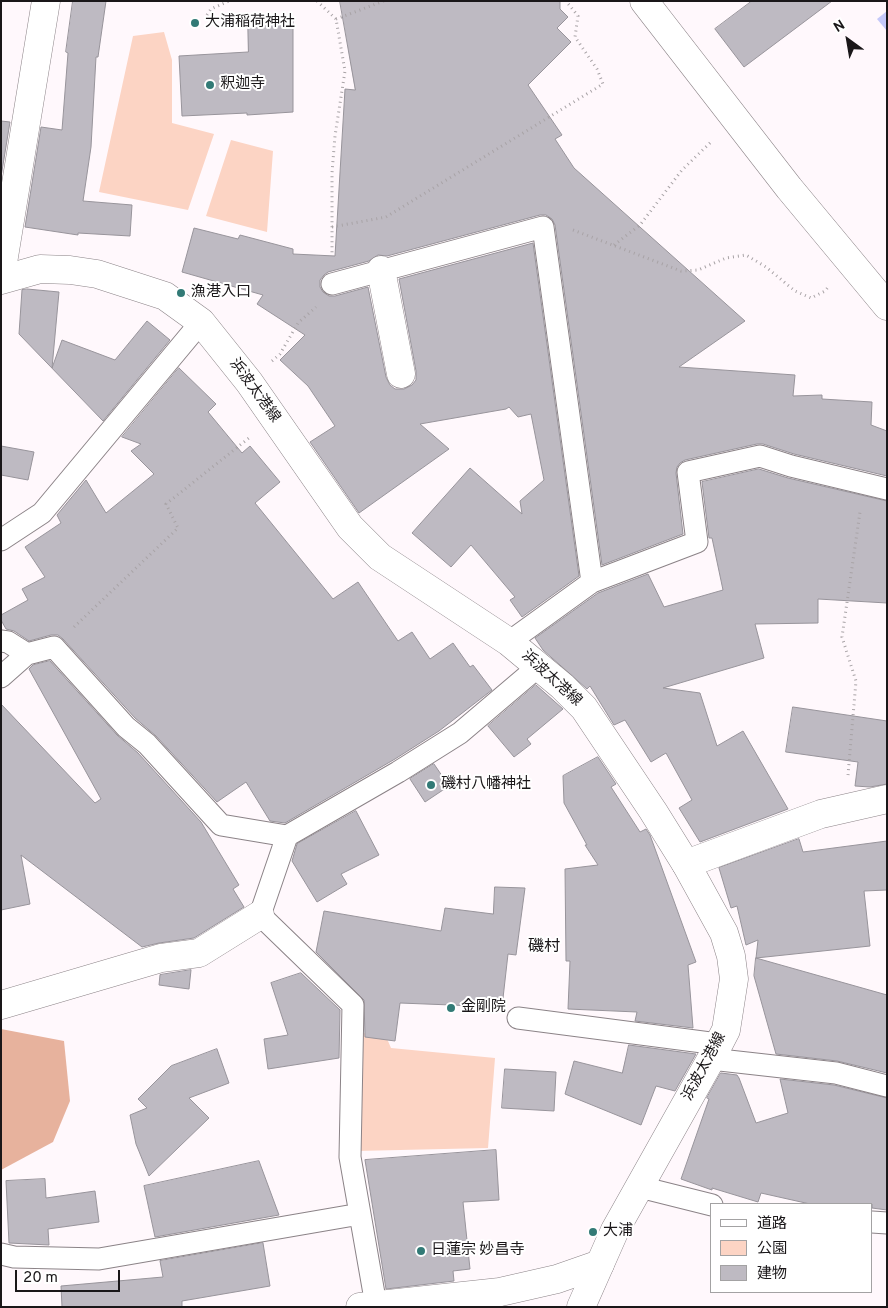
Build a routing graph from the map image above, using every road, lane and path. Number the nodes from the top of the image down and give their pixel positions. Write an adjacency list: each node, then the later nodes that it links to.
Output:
1 (46, 1): 15 (street)
2 (228, 1): 7 (path)
3 (317, 1): 8 (path)
4 (384, 1): 8 (path)
5 (566, 1): 10 (path)
6 (644, 1): 9 (street)
7 (207, 15)
8 (336, 19): 10 (path)
9 (735, 118): 12 (path); 13 (street)
10 (332, 227): 17 (path)
11 (543, 227): 12 (path); 14 (lane); 26 (lane)
12 (613, 245): 13 (path)
13 (850, 261): 18 (street)
14 (381, 270): 17 (lane); 20 (street)
15 (1, 275)
16 (1, 280): 19 (street, 浜波太港線)
17 (332, 284): 21 (path)
18 (887, 306)
19 (200, 322): 21 (street, 浜波太港線); 25 (lane)
20 (401, 374)
21 (249, 382): 22 (street, 浜波太港線)
22 (274, 419): 28 (street, 浜波太港線); 29 (path)
23 (864, 484): 24 (lane); 26 (lane); 34 (path)
24 (887, 490)
25 (1, 540)
26 (592, 582): 28 (lane)
27 (1, 641): 30 (lane)
28 (509, 642): 31 (street, 浜波太港線)
29 (54, 647): 30 (lane); 35 (lane)
30 (28, 654): 32 (lane)
31 (539, 666): 35 (lane); 36 (street, 浜波太港線)
32 (1, 677)
33 (887, 800): 34 (street)
34 (845, 809): 36 (street)
35 (287, 836): 37 (lane)
36 (686, 864): 40 (street, 浜波太港線)
37 (260, 915): 38 (street); 44 (lane)
38 (1, 1005)
39 (518, 1018): 40 (lane)
40 (715, 1052): 41 (lane); 42 (street, 浜波太港線)
41 (887, 1086)
42 (640, 1187): 43 (lane); 48 (street, 浜波太港線)
43 (710, 1204)
44 (360, 1214): 47 (lane); 49 (lane)
45 (873, 1222): 46 (lane)
46 (887, 1223)
47 (1, 1254)
48 (600, 1264): 49 (street); 50 (street, 浜波太港線)
49 (368, 1306)
50 (581, 1307)

